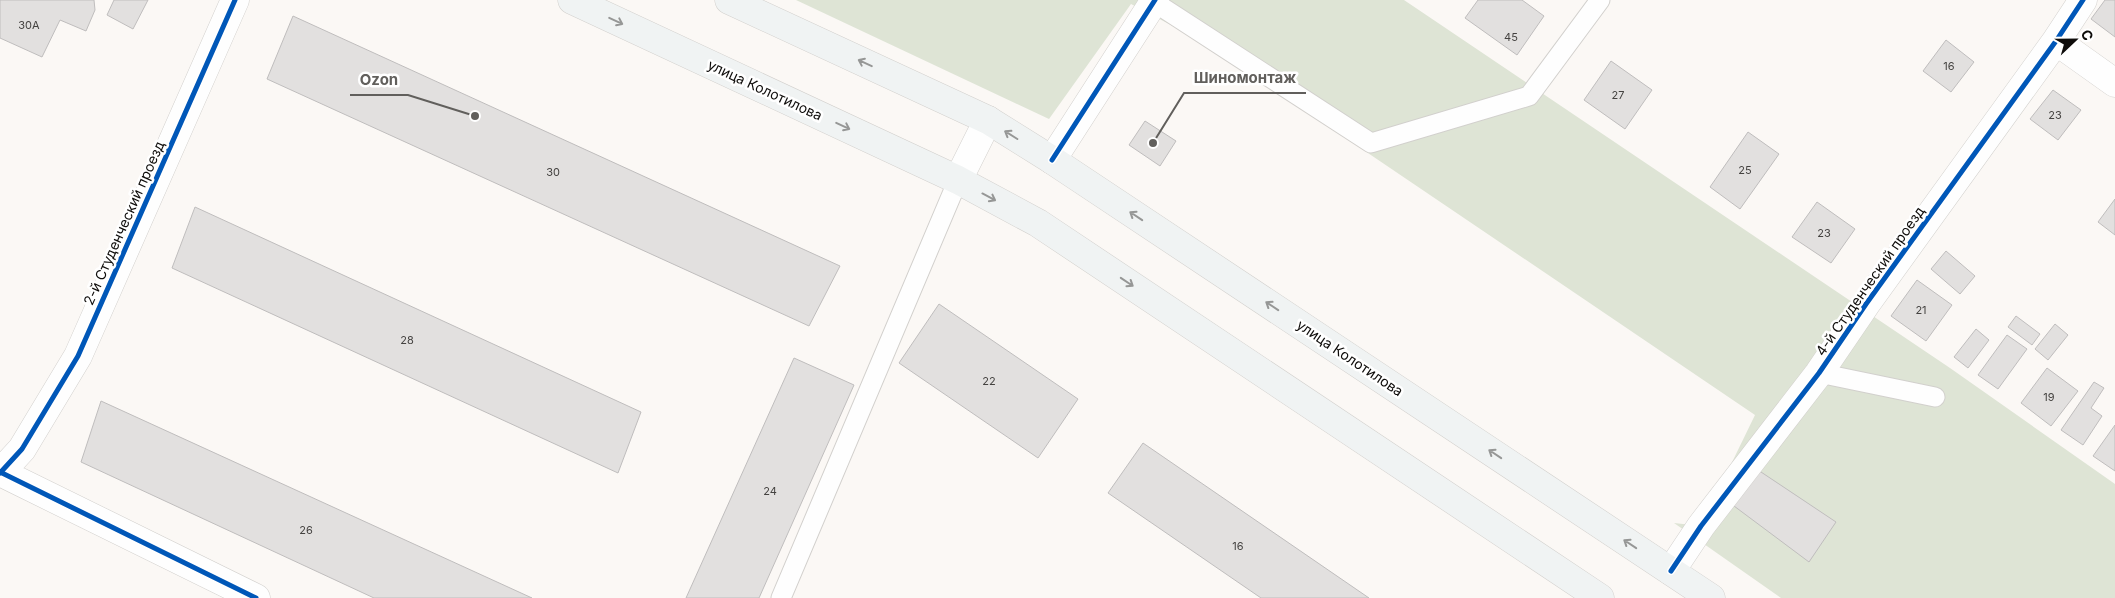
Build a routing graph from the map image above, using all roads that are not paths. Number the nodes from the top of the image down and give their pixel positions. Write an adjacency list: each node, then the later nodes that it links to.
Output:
1 (235, 0): 14 (street, 2-й Студенческий проезд)
2 (572, 0): 11 (main road, улица Колотилова, one-way to 11)
3 (729, 0): 9 (main road, улица Колотилова, one-way to 3)
4 (1600, 0): 6 (lane)
5 (2083, 0): 7 (street, 4-й Студенческий проезд)
6 (1155, 1): 10 (street)
7 (2056, 42): 8 (street); 12 (street, 4-й Студенческий проезд)
8 (2115, 83)
9 (988, 120): 10 (main road, улица Колотилова, one-way to 9); 11 (street)
10 (1052, 160): 15 (main road, улица Колотилова, one-way to 10)
11 (958, 180): 17 (lane); 18 (main road, улица Колотилова, one-way to 18)
12 (1819, 373): 13 (lane); 15 (street, 4-й Студенческий проезд)
13 (1935, 397)
14 (0, 472): 16 (street)
15 (1671, 571): 19 (main road, улица Колотилова)
16 (256, 598)
17 (781, 598)
18 (1600, 598)
19 (1711, 598)

